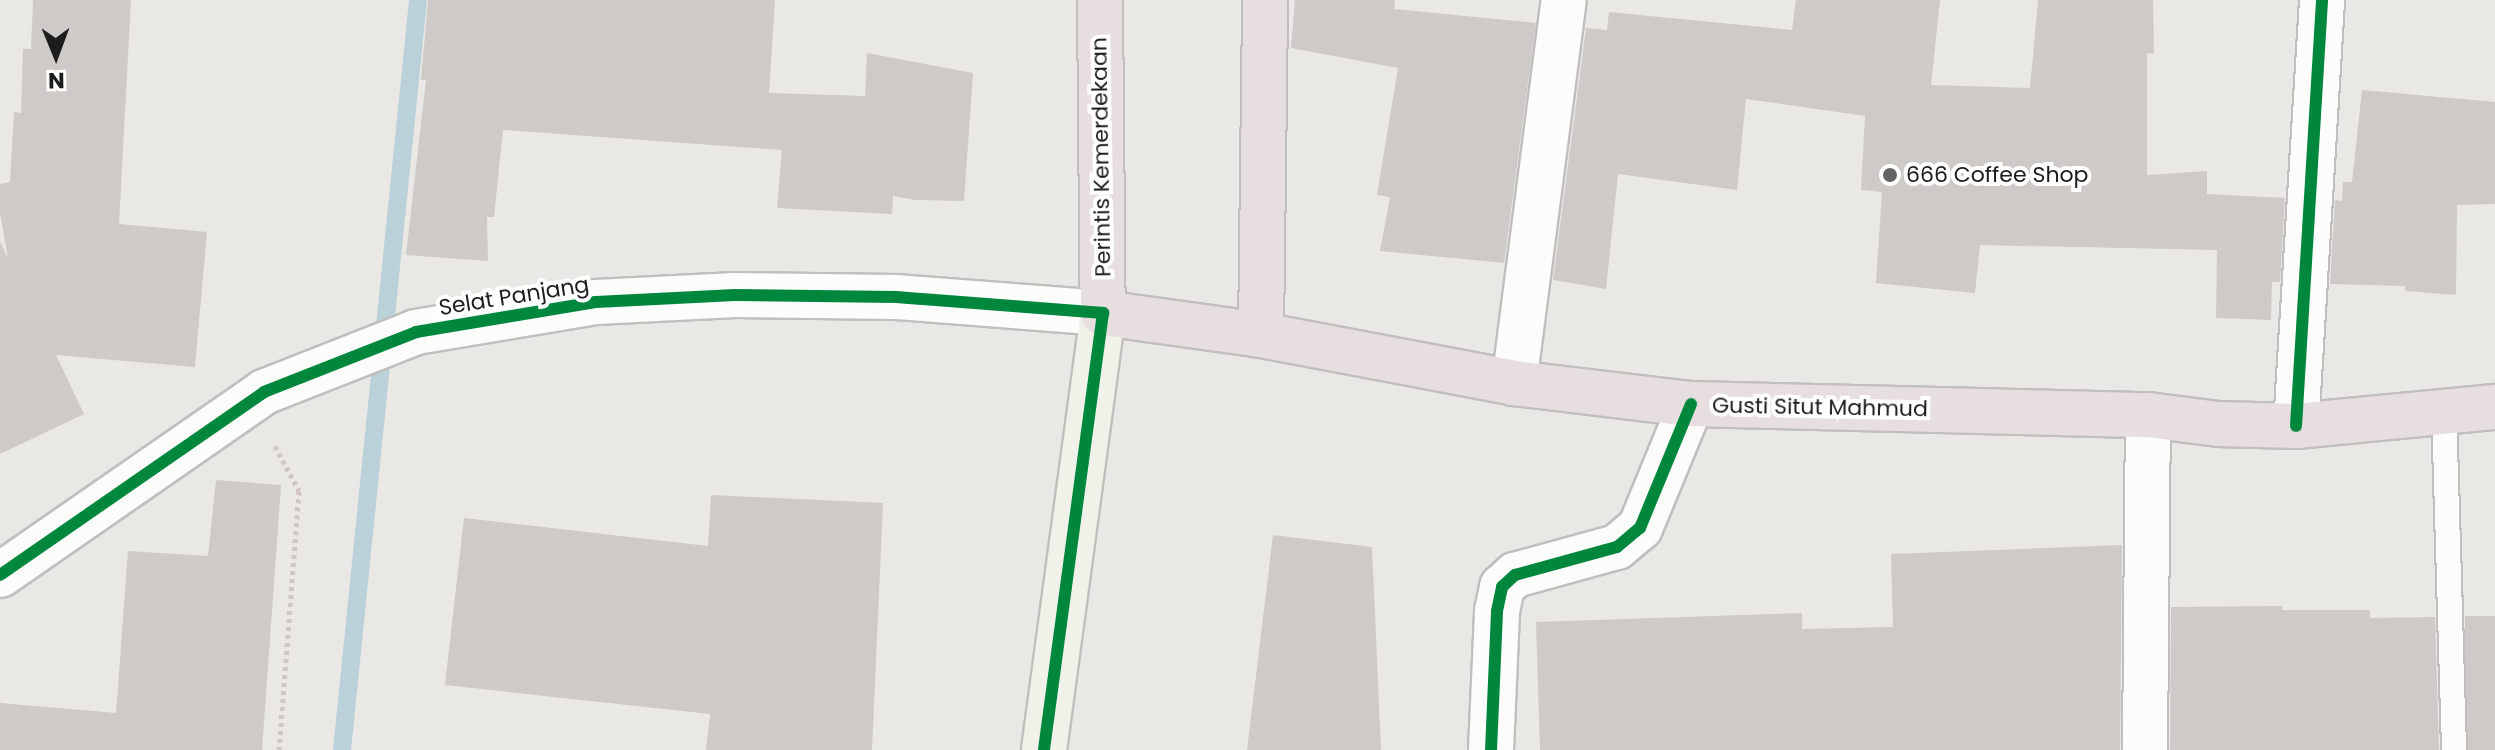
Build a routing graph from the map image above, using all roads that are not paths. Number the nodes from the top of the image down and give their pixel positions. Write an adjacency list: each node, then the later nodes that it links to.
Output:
1 (1100, 0): 5 (highway, Perintis Kemerdekaan)
2 (1265, 0): 6 (highway)
3 (1564, 0): 7 (street)
4 (2322, 0): 12 (street)
5 (1103, 313): 6 (highway, Gusti Situt Mahmud); 13 (street, Selat Panjang); 14 (street)
6 (1261, 335): 7 (highway, Gusti Situt Mahmud)
7 (1514, 383): 8 (highway, Gusti Situt Mahmud)
8 (1691, 404): 11 (highway, Gusti Situt Mahmud); 15 (street)
9 (2495, 407): 10 (highway, Gusti Situt Mahmud)
10 (2444, 411): 12 (highway, Gusti Situt Mahmud); 17 (lane)
11 (2148, 415): 12 (highway, Gusti Situt Mahmud); 16 (street)
12 (2296, 426)
13 (0, 575)
14 (1044, 750)
15 (1491, 750)
16 (2145, 750)
17 (2454, 750)

